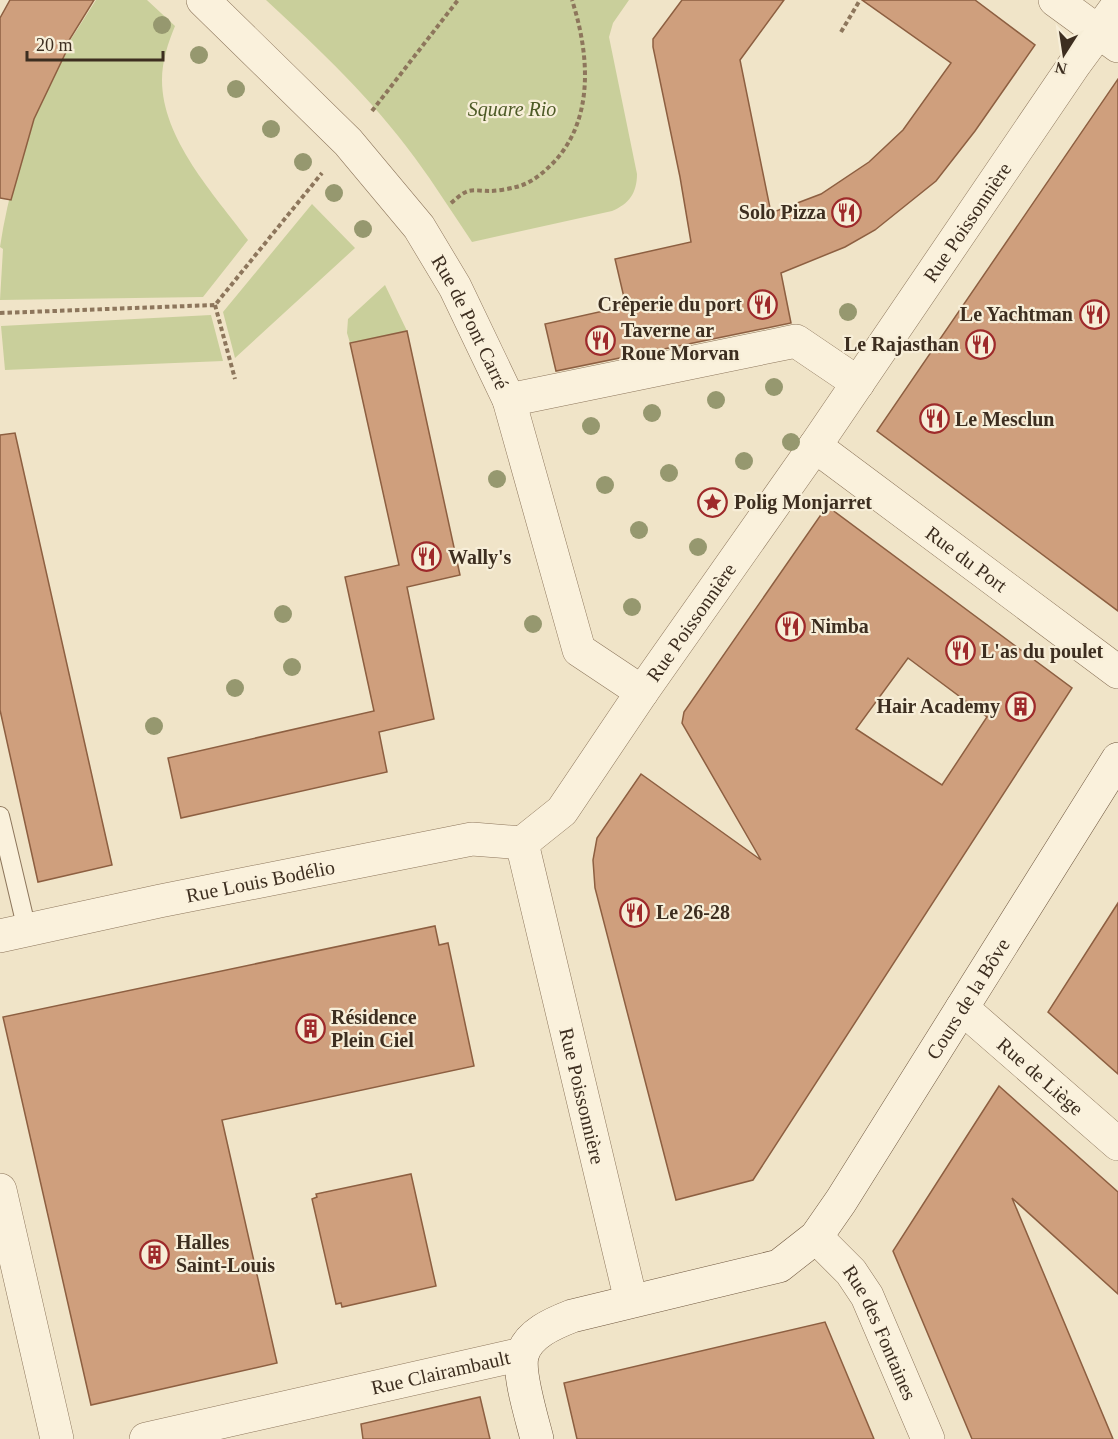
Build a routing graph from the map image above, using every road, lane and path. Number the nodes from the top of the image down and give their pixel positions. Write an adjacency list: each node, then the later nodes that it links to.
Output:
1 (204, 0): 9 (street, Rue de Pont Carré)
2 (458, 0): 9 (path)
3 (572, 0): 10 (path)
4 (860, 0): 7 (path)
5 (1055, 0): 8 (street)
6 (1118, 5): 8 (street, Rue Poissonnière)
7 (841, 32)
8 (1108, 38): 14 (street, Rue Poissonnière)
9 (348, 142): 10 (street, Rue de Pont Carré); 11 (path)
10 (419, 227): 15 (street, Rue de Pont Carré)
11 (215, 305): 12 (path); 13 (path)
12 (0, 313)
13 (235, 379)
14 (858, 383): 15 (street); 16 (street, Rue Poissonnière)
15 (509, 400): 18 (street, Rue de Pont Carré)
16 (815, 446): 17 (street, Rue du Port); 18 (street, Rue Poissonnière)
17 (1118, 672)
18 (642, 692): 21 (street, Rue Poissonnière)
19 (1118, 759): 23 (street, Cours de la Bôve)
20 (0, 816): 22 (lane)
21 (522, 843): 22 (street, Rue Louis Bodélio); 28 (street, Rue Poissonnière)
22 (14, 933)
23 (962, 1008): 24 (street, Rue de Liège); 26 (street, Cours de la Bôve)
24 (1118, 1144)
25 (0, 1190): 27 (street)
26 (816, 1237): 28 (street, Rue Clairambault); 33 (street, Rue des Fontaines)
27 (6, 1242): 30 (street)
28 (631, 1300): 29 (street, Rue Clairambault)
29 (522, 1354): 31 (street, Rue Clairambault); 32 (street)
30 (57, 1439)
31 (146, 1439)
32 (537, 1439)
33 (928, 1439)

